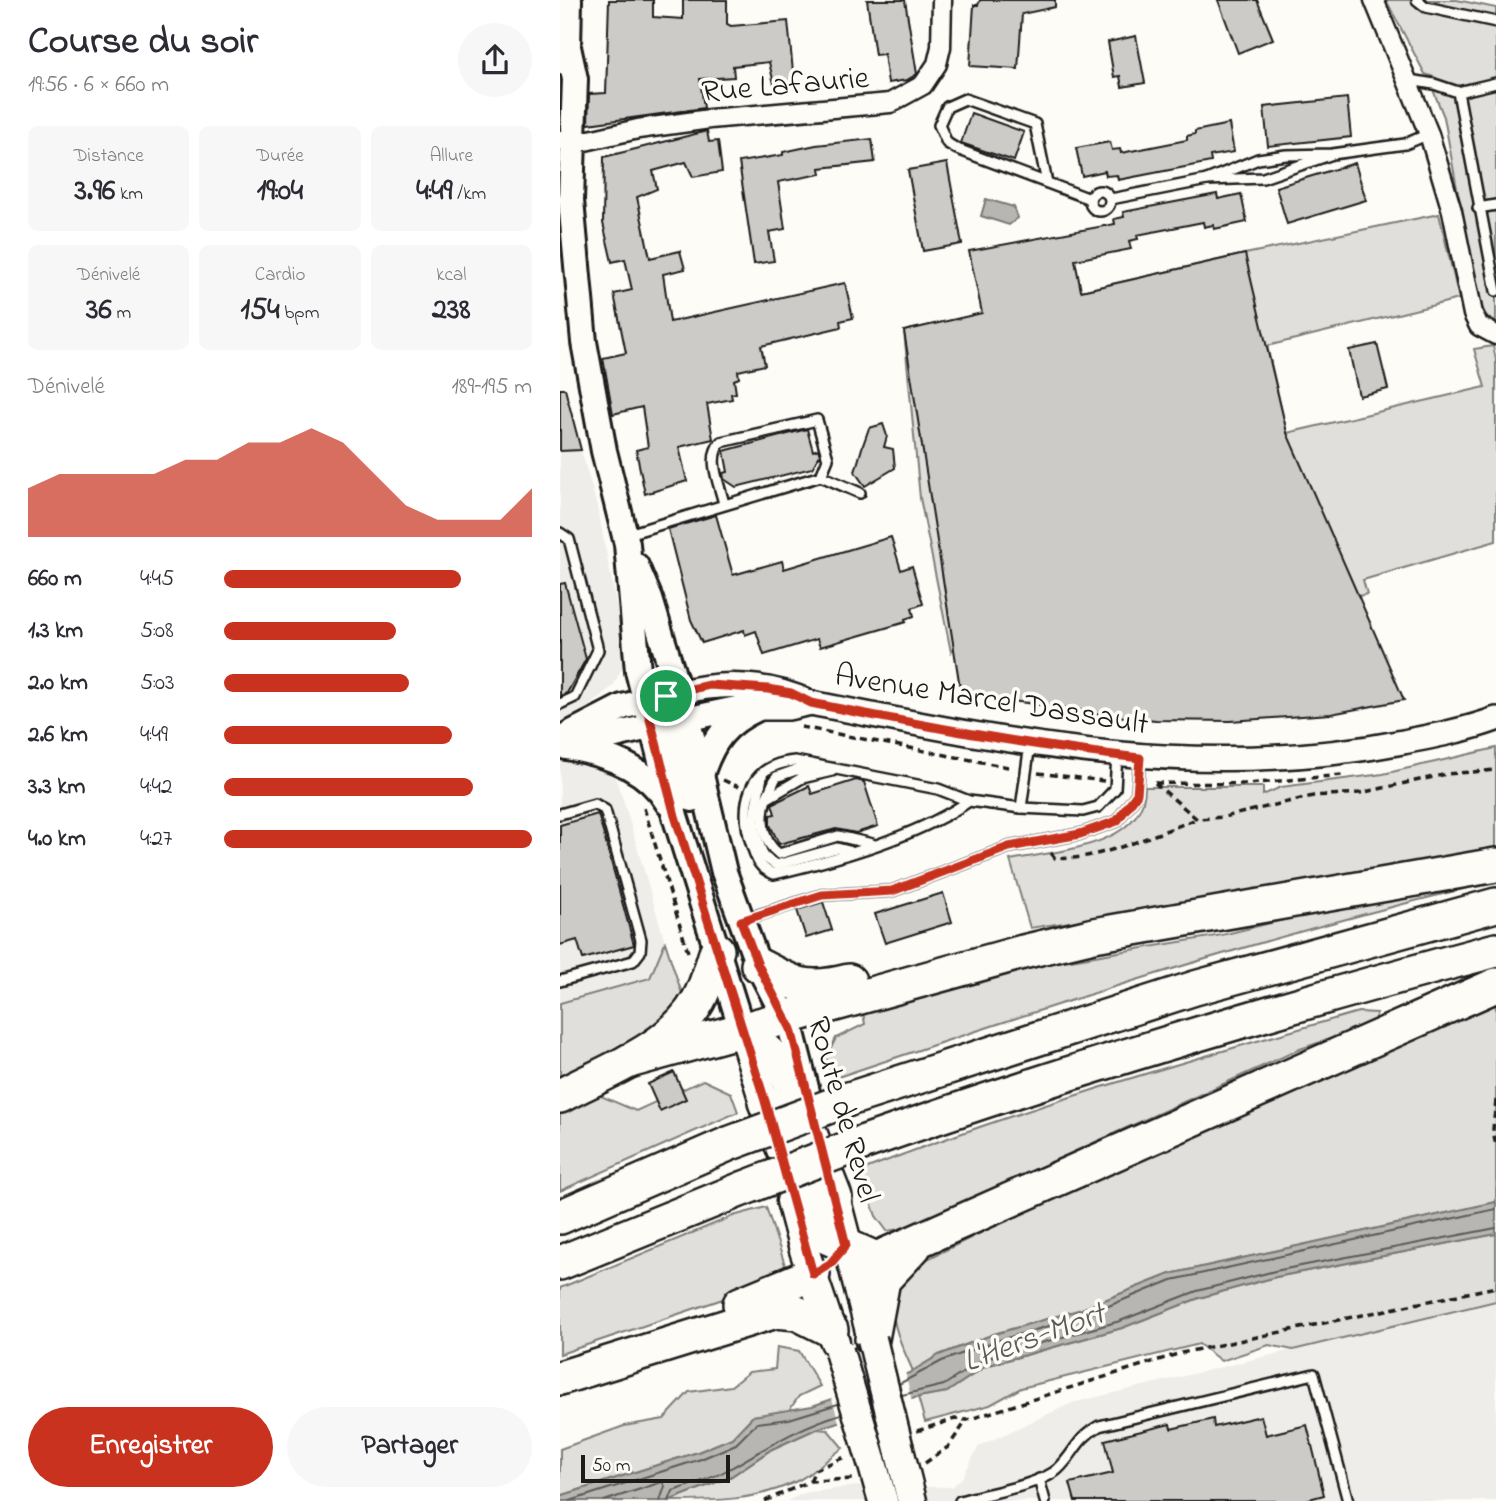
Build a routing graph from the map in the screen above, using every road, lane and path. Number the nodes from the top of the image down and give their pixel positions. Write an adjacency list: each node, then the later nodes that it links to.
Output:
1 (569, 0): 6 (main road, Route de Revel)
2 (942, 0): 12 (street, Rue Lafaurie)
3 (1374, 0): 8 (street)
4 (1417, 0): 5 (lane)
5 (1496, 22)
6 (568, 47): 7 (main road, Route de Revel); 12 (main road, Route de Revel)
7 (560, 78)
8 (1409, 80): 10 (lane); 11 (street)
9 (1496, 83): 10 (lane)
10 (1458, 92): 19 (lane)
11 (1429, 134): 13 (lane); 22 (street)
12 (566, 141): 23 (main road, Route de Revel)
13 (1332, 154): 14 (lane); 14 (lane)
14 (1207, 180): 17 (lane)
15 (1047, 183): 15 (lane); 16 (lane)
16 (1090, 199): 17 (lane); 17 (lane)
17 (1111, 199)
18 (1496, 205): 19 (lane)
19 (1478, 208): 21 (lane)
20 (560, 250): 23 (main road, Route de Revel)
21 (1496, 291)
22 (1496, 335)
23 (584, 341): 28 (main road, Route de Revel)
24 (821, 476): 25 (lane); 26 (lane); 26 (lane)
25 (860, 492)
26 (724, 504): 28 (lane)
27 (560, 533): 31 (lane)
28 (626, 539): 29 (main road, Route de Revel); 29 (main road, Route de Revel)
29 (663, 696): 30 (street, Avenue Marcel Dassault); 34 (main road, Route de Revel); 34 (main road, Route de Revel); 37 (main road)
30 (811, 703): 32 (street, Avenue Marcel Dassault); 36 (street, Avenue Marcel Dassault)
31 (560, 704)
32 (758, 708): 34 (street, Avenue Marcel Dassault); 44 (main road)
33 (1496, 719): 39 (street, Avenue Marcel Dassault)
34 (668, 723): 37 (main road); 44 (main road, Route de Revel); 51 (main road, Route de Revel); 56 (main road)
35 (797, 726): 41 (path)
36 (1030, 744): 38 (street, Avenue Marcel Dassault); 49 (lane)
37 (562, 745): 51 (main road)
38 (1117, 755): 39 (street, Avenue Marcel Dassault); 49 (lane)
39 (1140, 758): 53 (lane)
40 (844, 770): 48 (lane); 54 (lane); 54 (lane)
41 (1018, 770)
42 (1496, 770): 52 (path)
43 (1036, 773): 45 (path)
44 (701, 775): 56 (main road, Route de Revel)
45 (1106, 781)
46 (1155, 783): 52 (path)
47 (641, 799): 61 (path)
48 (969, 801): 49 (lane); 54 (lane)
49 (1021, 808)
50 (560, 814): 63 (lane)
51 (675, 816): 61 (main road, Route de Revel)
52 (1197, 819): 53 (path)
53 (1049, 840): 58 (lane)
54 (872, 844)
55 (1496, 865): 60 (highway)
56 (724, 872): 58 (main road, Route de Revel)
57 (1496, 905): 73 (highway, bridge)
58 (741, 921): 62 (main road, Route de Revel)
59 (1496, 950): 76 (highway, bridge)
60 (1023, 951): 62 (highway); 65 (highway)
61 (704, 954): 66 (main road, Route de Revel); 67 (highway)
62 (758, 965): 65 (main road, Route de Revel)
63 (560, 981)
64 (1496, 985): 74 (highway)
65 (784, 1017): 66 (highway); 72 (main road, Route de Revel)
66 (742, 1030): 67 (highway); 70 (main road, Route de Revel); 72 (highway)
67 (629, 1061): 68 (highway)
68 (560, 1097)
69 (1496, 1100): 71 (path)
70 (765, 1101): 75 (highway); 77 (main road, Route de Revel)
71 (1496, 1147)
72 (835, 1197): 75 (main road, Route de Revel)
73 (560, 1217)
74 (917, 1244): 75 (highway); 79 (highway)
75 (846, 1245): 77 (main road); 79 (main road, Route de Revel)
76 (560, 1263)
77 (813, 1274): 80 (main road, Route de Revel); 81 (highway)
78 (1496, 1287): 82 (path)
79 (872, 1339): 83 (main road, Route de Revel, bridge)
80 (835, 1341): 81 (highway); 84 (main road, Route de Revel, bridge)
81 (575, 1373)
82 (967, 1420): 83 (path); 85 (path)
83 (909, 1440): 90 (main road, Route de Revel)
84 (860, 1464): 87 (path); 87 (path); 89 (main road, Route de Revel)
85 (924, 1464)
86 (1039, 1479): 91 (lane); 92 (lane); 93 (lane)
87 (810, 1481): 88 (path)
88 (765, 1501)
89 (883, 1501)
90 (912, 1501)
91 (960, 1501)
92 (1045, 1501)
93 (1348, 1501)

